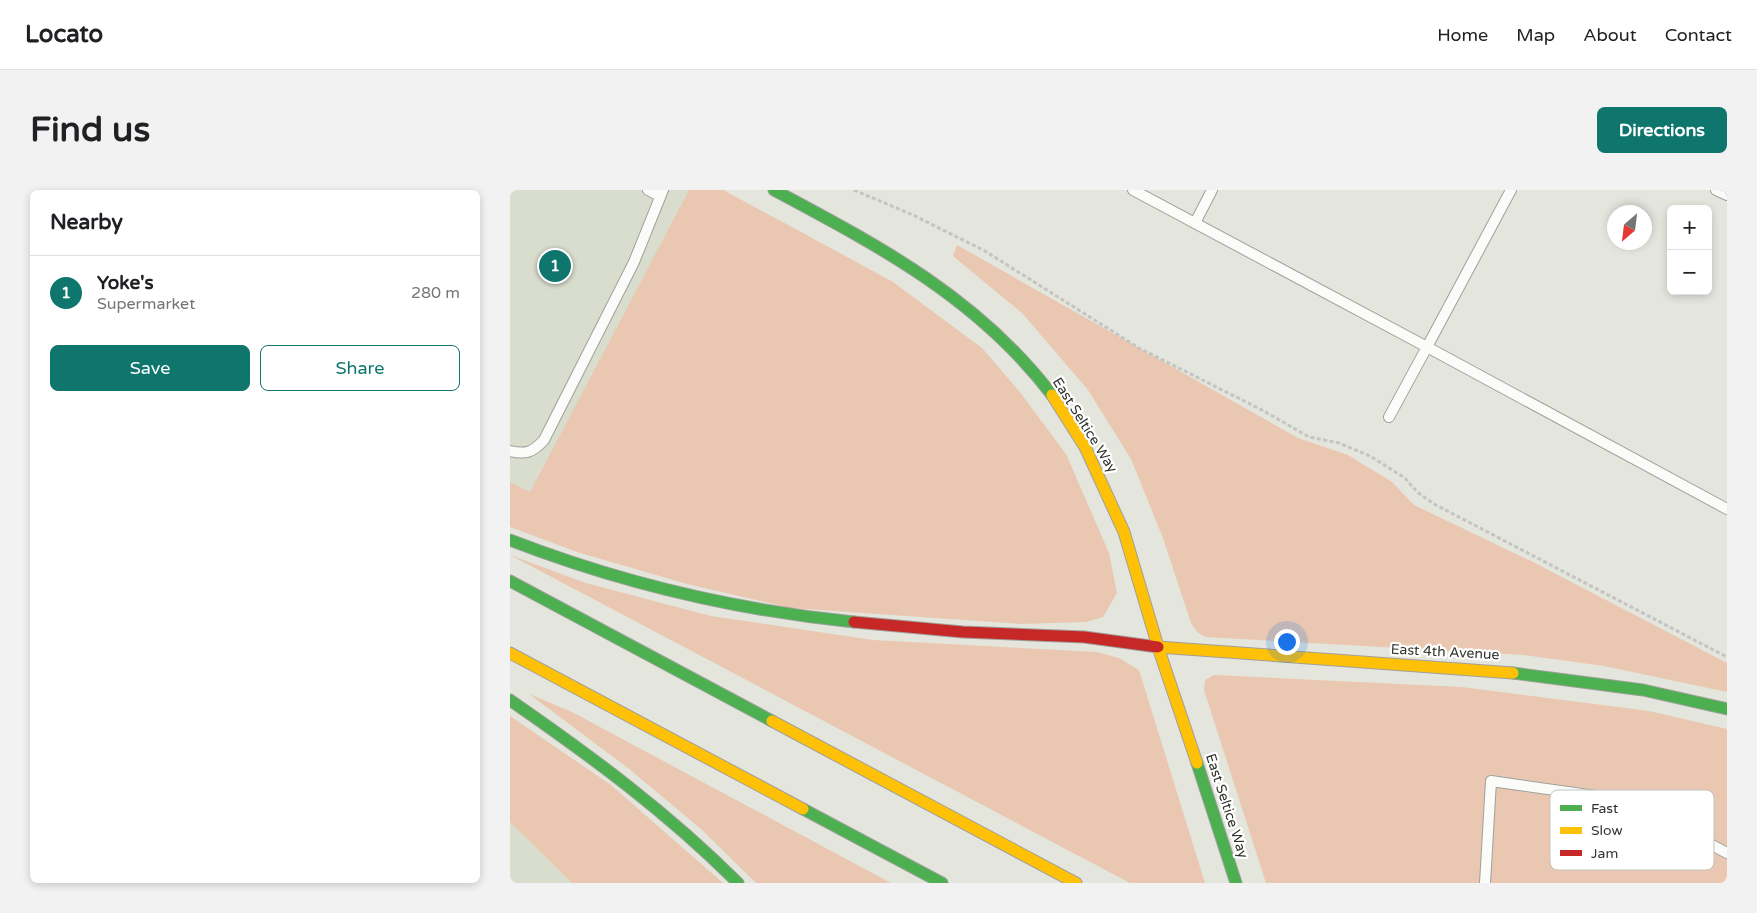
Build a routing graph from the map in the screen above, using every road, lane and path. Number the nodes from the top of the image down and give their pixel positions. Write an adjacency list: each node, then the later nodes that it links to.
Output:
1 (648, 190): 8 (lane)
2 (774, 190): 17 (main road, East Seltice Way)
3 (854, 190): 19 (path)
4 (1134, 190): 10 (lane)
5 (1212, 190): 10 (lane)
6 (1511, 190): 11 (lane)
7 (1716, 190): 9 (lane)
8 (661, 193): 13 (lane)
9 (1727, 195)
10 (1195, 223): 11 (lane)
11 (1427, 347): 12 (lane); 14 (lane)
12 (1389, 417)
13 (510, 451)
14 (1727, 509)
15 (510, 540): 17 (main road, East 4th Avenue)
16 (510, 581): 27 (main road)
17 (1158, 647): 21 (main road, East 4th Avenue); 28 (main road, East Seltice Way)
18 (510, 653): 26 (main road)
19 (1727, 657)
20 (510, 700): 25 (main road)
21 (1727, 709)
22 (1558, 790): 29 (lane)
23 (1714, 846): 24 (lane)
24 (1727, 853)
25 (738, 883)
26 (942, 883)
27 (1076, 883)
28 (1236, 883)
29 (1485, 883)

